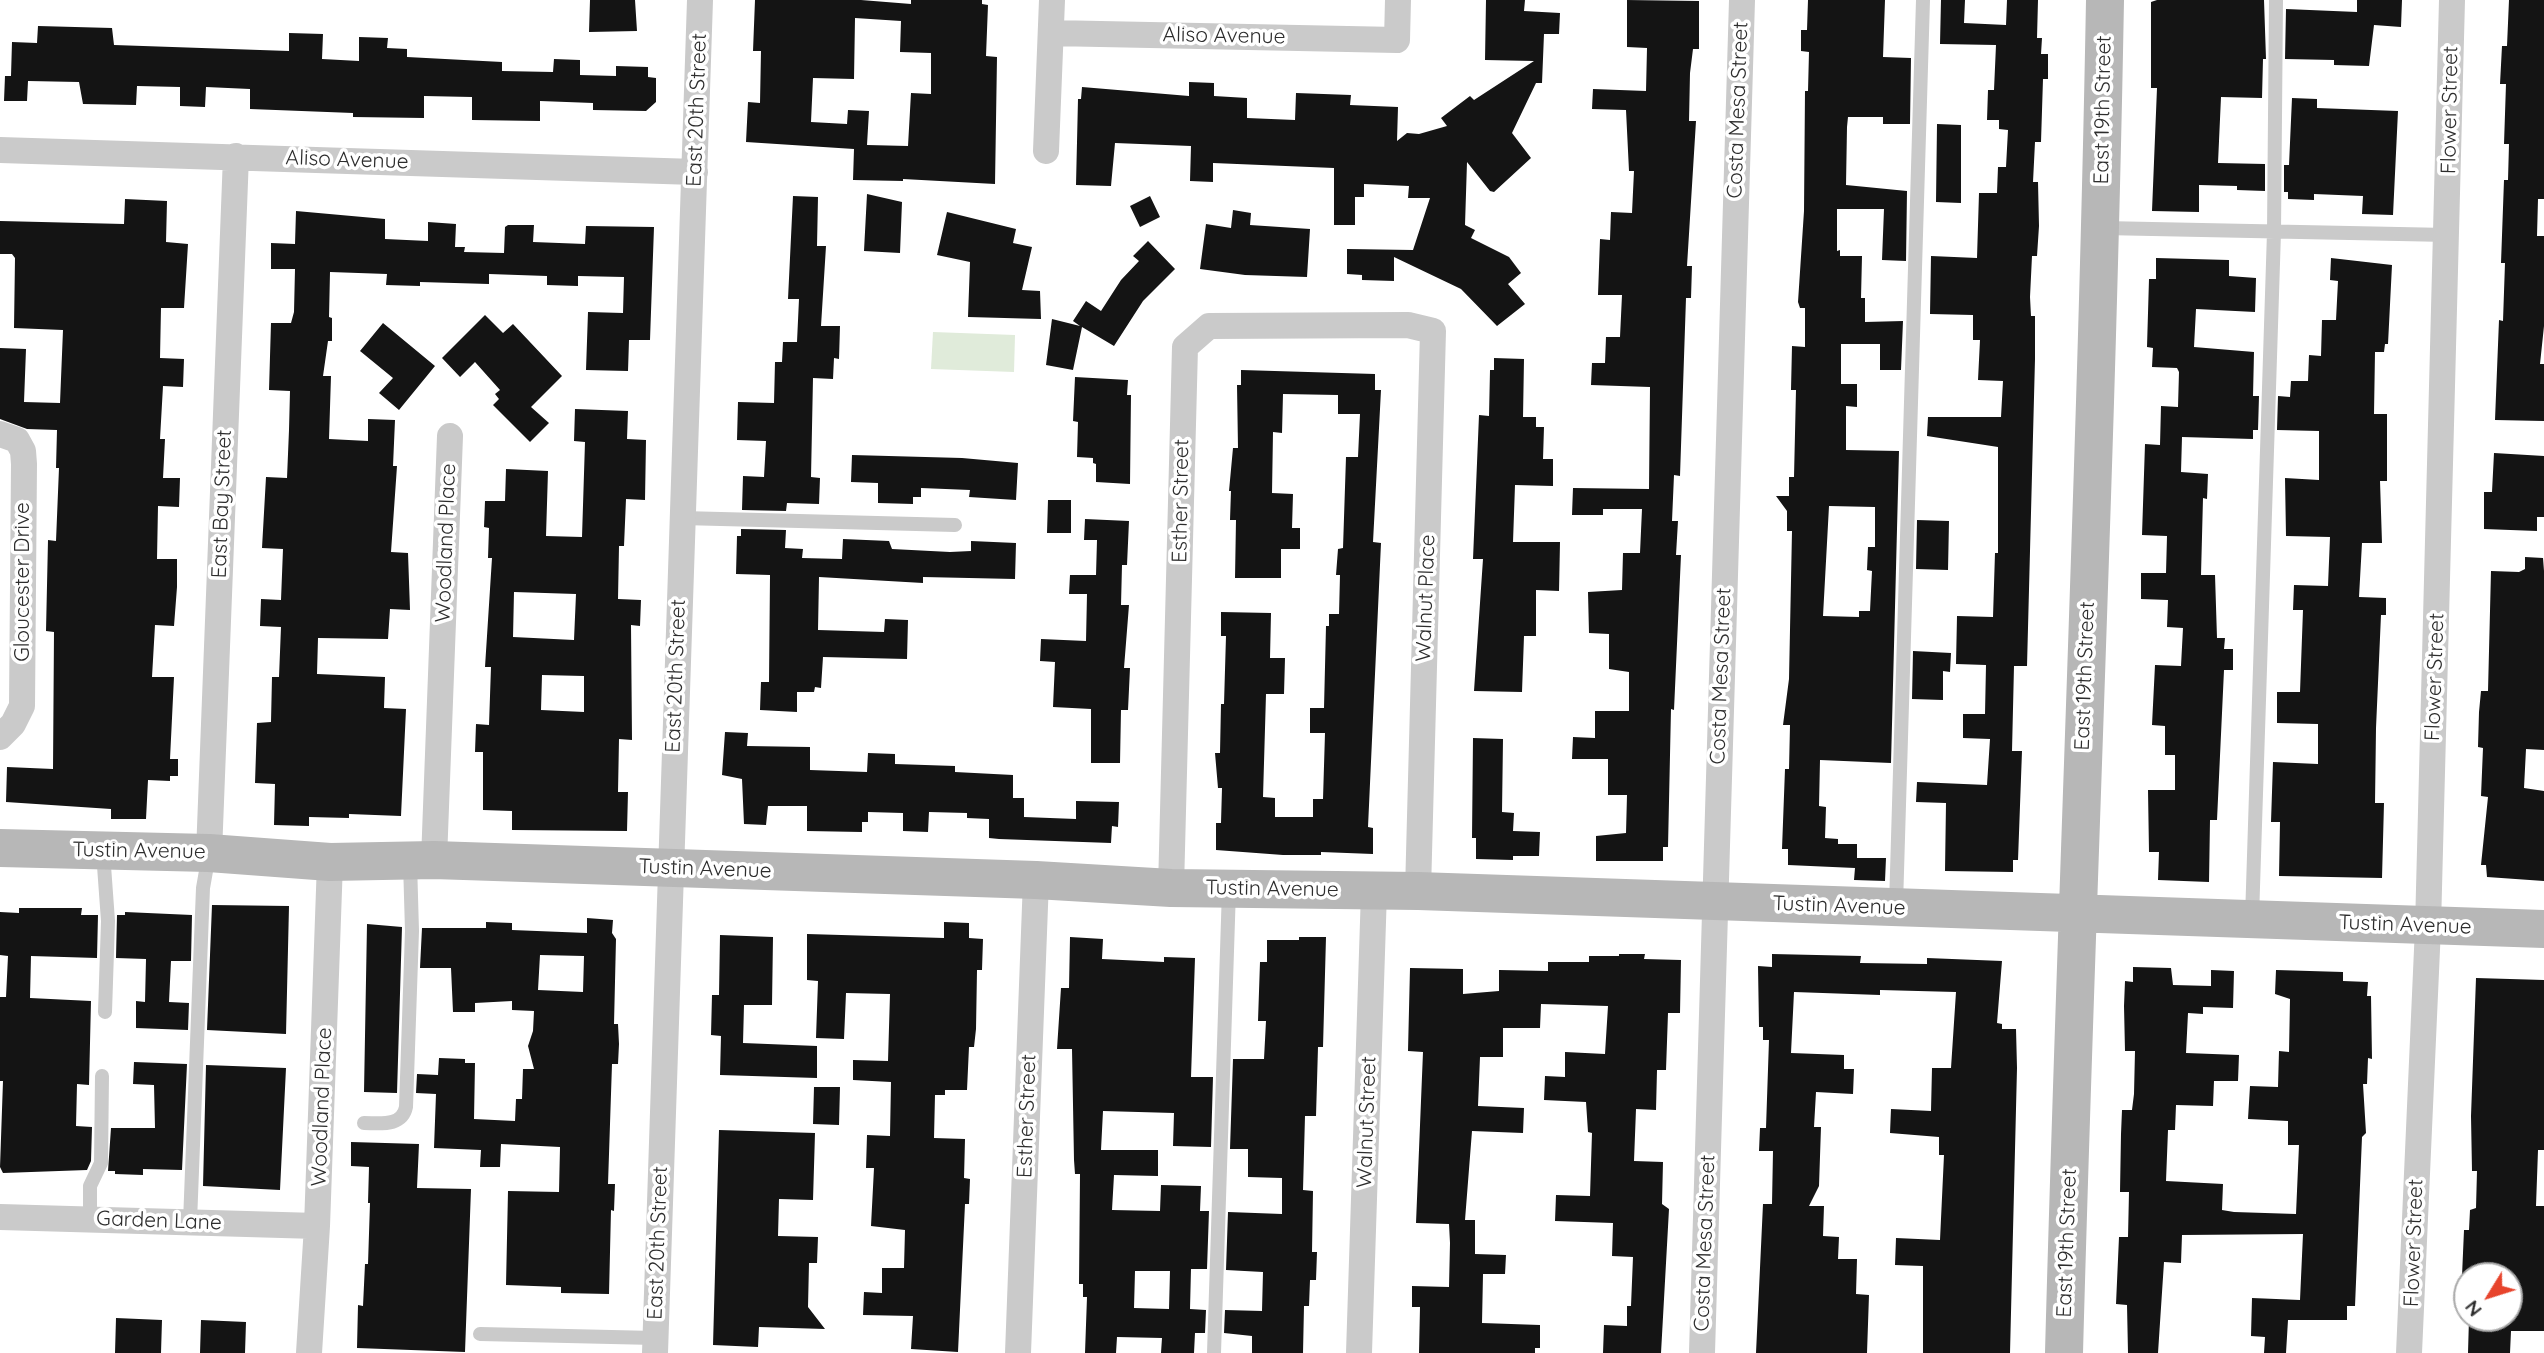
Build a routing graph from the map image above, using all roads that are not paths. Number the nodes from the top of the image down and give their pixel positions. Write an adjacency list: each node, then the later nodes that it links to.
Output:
1 (700, 0): 13 (street, East 20th Street)
2 (1052, 0): 9 (street)
3 (1398, 0): 9 (street, Aliso Avenue)
4 (1741, 0): 34 (street, Costa Mesa Street)
5 (1923, 0): 35 (lane)
6 (2105, 0): 14 (street, East 19th Street)
7 (2276, 0): 15 (lane)
8 (2452, 0): 16 (street, Flower Street)
9 (1051, 33): 11 (street)
10 (0, 150): 12 (street, Aliso Avenue)
11 (1046, 151)
12 (236, 156): 13 (street, Aliso Avenue); 25 (street, East Bay Street)
13 (695, 172): 20 (street, East 20th Street)
14 (2101, 228): 15 (lane); 36 (street, East 19th Street)
15 (2274, 232): 16 (lane); 37 (lane)
16 (2448, 235): 38 (street, Flower Street)
17 (1408, 325): 30 (street, Esther Street); 33 (street, Walnut Place)
18 (0, 434): 22 (street, Gloucester Drive)
19 (450, 436): 26 (street, Woodland Place)
20 (682, 518): 21 (lane); 28 (street, East 20th Street)
21 (955, 525)
22 (0, 737)
23 (0, 848): 24 (street, Tustin Avenue)
24 (103, 850): 25 (street, Tustin Avenue); 40 (lane)
25 (209, 853): 27 (street, Tustin Avenue); 45 (lane)
26 (422, 860): 27 (street, Tustin Avenue); 28 (street, Tustin Avenue); 42 (lane)
27 (330, 862): 46 (street, Woodland Place)
28 (670, 868): 29 (street, Tustin Avenue); 48 (street, East 20th Street)
29 (1036, 880): 30 (street, Tustin Avenue); 50 (street, Esther Street)
30 (1171, 888): 31 (street, Tustin Avenue)
31 (1229, 889): 32 (street, Tustin Avenue); 51 (lane)
32 (1374, 891): 33 (street, Tustin Avenue); 52 (street, Walnut Street)
33 (1418, 891): 34 (street, Tustin Avenue)
34 (1715, 902): 35 (street, Tustin Avenue); 53 (street, Costa Mesa Street)
35 (1896, 908): 36 (street, Tustin Avenue)
36 (2076, 914): 37 (street, Tustin Avenue); 54 (street, East 19th Street)
37 (2252, 919): 38 (street, Tustin Avenue)
38 (2428, 927): 39 (street, Tustin Avenue); 55 (street, Flower Street)
39 (2544, 929)
40 (104, 1012)
41 (102, 1076): 44 (lane)
42 (364, 1123)
43 (0, 1217): 44 (street, Garden Lane)
44 (90, 1219): 45 (street, Garden Lane)
45 (190, 1222): 46 (street, Garden Lane)
46 (317, 1226): 49 (street, Woodland Place)
47 (480, 1334): 48 (lane)
48 (655, 1345)
49 (309, 1353)
50 (1018, 1353)
51 (1214, 1353)
52 (1359, 1353)
53 (1702, 1353)
54 (2064, 1353)
55 (2409, 1353)

